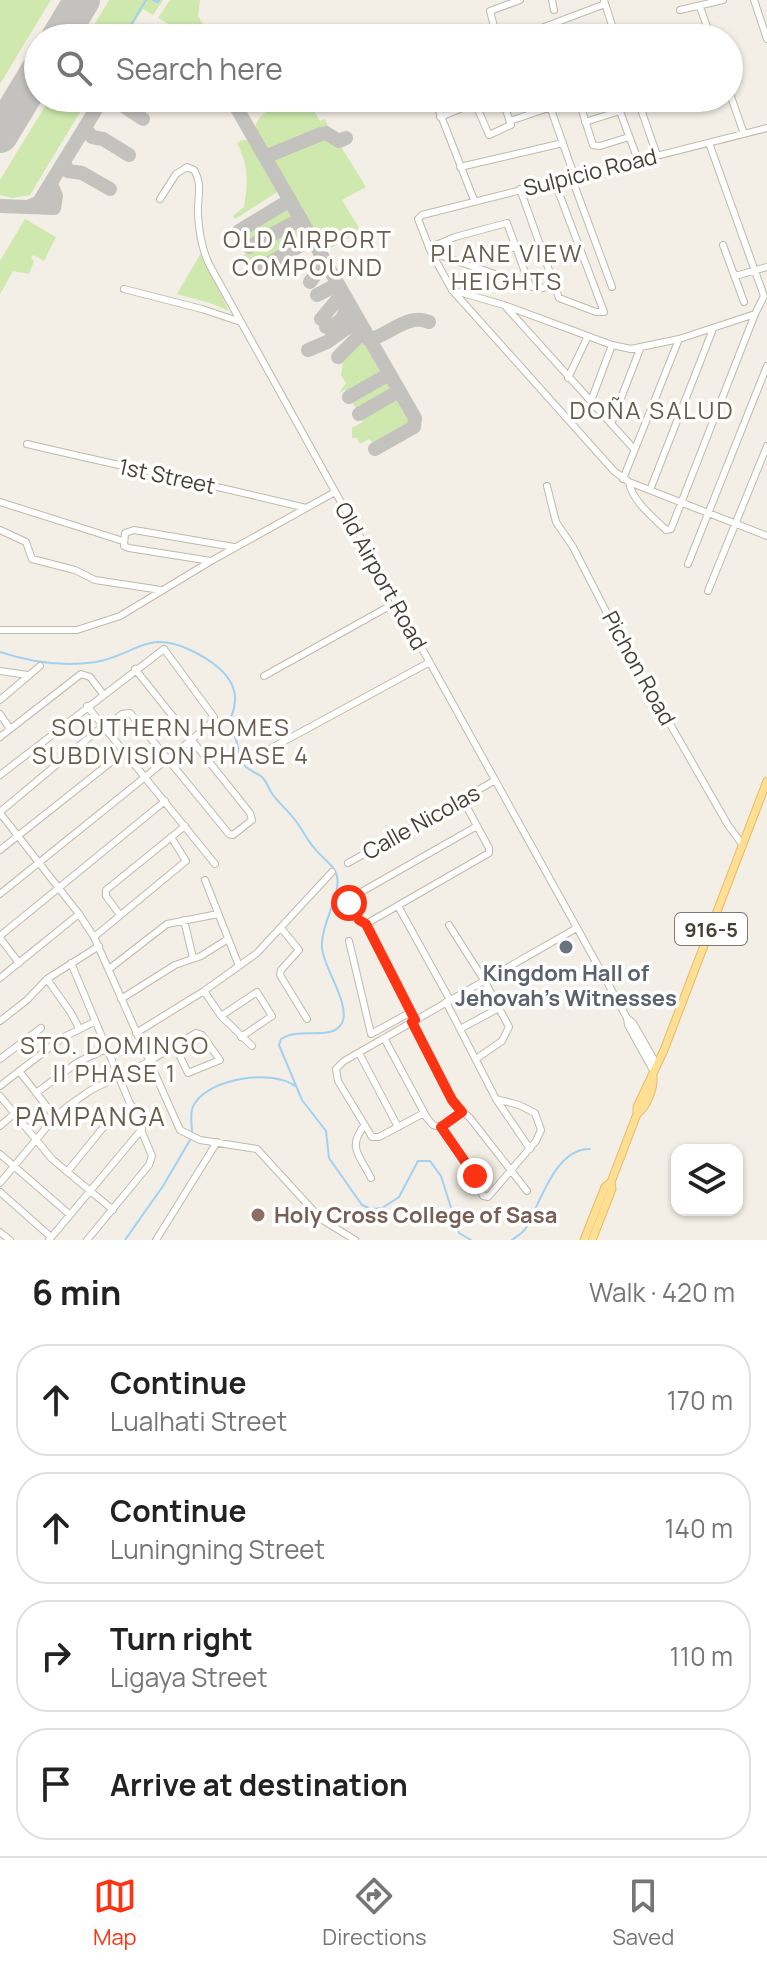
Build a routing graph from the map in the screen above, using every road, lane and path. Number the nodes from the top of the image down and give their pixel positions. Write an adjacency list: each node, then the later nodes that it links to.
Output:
1 (520, 0): 9 (street)
2 (552, 0): 7 (street)
3 (723, 0): 6 (street)
4 (754, 0): 13 (street)
5 (604, 2): 10 (street); 11 (street)
6 (700, 7): 8 (street); 12 (street)
7 (554, 10)
8 (680, 10)
9 (493, 24)
10 (554, 24)
11 (611, 24)
12 (706, 24)
13 (767, 39)
14 (438, 112): 25 (street)
15 (450, 112): 25 (street)
16 (479, 112): 26 (street)
17 (507, 112): 26 (street)
18 (536, 112): 26 (street)
19 (553, 112): 31 (street)
20 (582, 112): 27 (street)
21 (617, 112): 27 (street)
22 (620, 112): 30 (street)
23 (642, 112): 33 (street)
24 (736, 112): 29 (street)
25 (440, 117): 35 (street)
26 (510, 121)
27 (585, 122): 30 (street)
28 (767, 128): 29 (street, Sulpicio Road)
29 (744, 134): 32 (street, Sulpicio Road)
30 (629, 137): 34 (street)
31 (563, 143): 35 (street); 36 (street)
32 (709, 143): 33 (street, Sulpicio Road); 46 (street)
33 (657, 155): 34 (street, Sulpicio Road)
34 (638, 160): 36 (street, Sulpicio Road)
35 (460, 167): 40 (street)
36 (572, 175): 37 (street, Sulpicio Road); 50 (street)
37 (554, 180): 38 (street, Sulpicio Road); 48 (street)
38 (520, 189): 40 (street, Sulpicio Road); 48 (street)
39 (160, 199): 56 (street, Old Airport Road)
40 (474, 200): 43 (street, Sulpicio Road)
41 (723, 245): 47 (street)
42 (516, 247): 43 (street); 44 (street); 49 (street)
43 (430, 250): 44 (street); 52 (street)
44 (462, 261): 49 (street)
45 (767, 267): 46 (street)
46 (755, 271): 47 (street); 55 (street)
47 (735, 276): 53 (street)
48 (555, 285): 49 (street)
49 (530, 286)
50 (612, 287)
51 (124, 289): 56 (street)
52 (452, 290): 54 (street); 69 (street)
53 (744, 302)
54 (504, 305): 58 (street); 63 (street)
55 (755, 314): 57 (street); 74 (street)
56 (241, 322): 72 (street, Old Airport Road)
57 (713, 329): 59 (street); 71 (street)
58 (588, 336): 60 (street); 63 (street)
59 (679, 339): 61 (street); 68 (street)
60 (612, 345): 61 (street); 64 (street)
61 (640, 349): 65 (street)
62 (767, 366): 76 (street)
63 (568, 378): 64 (street)
64 (591, 401): 65 (street)
65 (611, 424): 68 (street)
66 (27, 444): 75 (street, 1st Street)
67 (767, 446): 77 (street)
68 (634, 449): 69 (street)
69 (626, 481): 71 (street); 74 (street)
70 (547, 486): 116 (street, Pichon Road)
71 (650, 490): 74 (street)
72 (335, 492): 75 (street); 86 (street, Old Airport Road)
73 (0, 502): 80 (street)
74 (682, 503): 76 (street)
75 (306, 508): 81 (street)
76 (708, 513): 77 (street); 83 (street)
77 (737, 524): 79 (street); 85 (street)
78 (0, 530): 84 (street)
79 (767, 536)
80 (124, 537): 81 (street); 82 (street)
81 (236, 547): 82 (street)
82 (211, 561): 84 (street)
83 (688, 564)
84 (161, 590): 87 (street)
85 (708, 591)
86 (395, 603): 88 (street, Old Airport Road); 93 (street)
87 (0, 630)
88 (428, 663): 102 (street); 107 (street, Old Airport Road)
89 (40, 666): 92 (street)
90 (135, 669): 94 (street); 101 (street); 101 (street)
91 (0, 671): 92 (street)
92 (28, 675): 95 (street)
93 (264, 676)
94 (103, 694): 96 (street); 99 (street)
95 (0, 700)
96 (87, 706): 98 (street); 105 (street)
97 (0, 714): 99 (street)
98 (105, 726): 103 (street); 104 (street); 111 (street)
99 (10, 729): 100 (street)
100 (0, 737)
101 (191, 740): 104 (street); 104 (street)
102 (268, 750)
103 (125, 751): 106 (street); 114 (street)
104 (169, 758): 106 (street)
105 (0, 775)
106 (147, 776): 110 (street); 118 (street)
107 (494, 781): 109 (street, Calle Nicolas); 133 (street, Old Airport Road)
108 (767, 781): 116 (main road, 916-5)
109 (463, 800): 113 (street); 119 (street, Calle Nicolas)
110 (165, 801): 112 (street); 123 (street)
111 (0, 812): 114 (street)
112 (185, 826): 115 (street); 120 (street)
113 (477, 826): 125 (street); 130 (street)
114 (18, 835): 117 (street); 118 (street)
115 (171, 837): 128 (street); 128 (street)
116 (742, 844): 171 (main road, 916-5)
117 (0, 850)
118 (39, 862): 123 (street); 124 (street)
119 (348, 863)
120 (215, 864)
121 (332, 872): 132 (street)
122 (205, 880): 127 (street)
123 (59, 888): 126 (street); 134 (street)
124 (0, 894)
125 (398, 906): 130 (street); 149 (street)
126 (79, 914): 135 (street); 140 (street)
127 (218, 914): 129 (street); 136 (street)
128 (120, 915): 135 (street)
129 (184, 920): 139 (street); 143 (street)
130 (366, 924): 151 (street)
131 (449, 925): 146 (street)
132 (281, 928): 142 (street); 153 (street)
133 (575, 929): 146 (street); 171 (street, Old Airport Road)
134 (0, 937): 140 (street)
135 (94, 937): 138 (street)
136 (228, 939): 139 (street); 142 (street)
137 (349, 941): 151 (street)
138 (99, 946): 141 (street); 143 (street)
139 (193, 958): 148 (street)
140 (19, 963): 144 (street)
141 (71, 963): 145 (street); 156 (street)
142 (239, 966): 147 (street)
143 (109, 969): 148 (street)
144 (0, 978)
145 (47, 979): 154 (street); 158 (street)
146 (484, 980): 149 (street); 150 (street)
147 (204, 991): 152 (street); 160 (street)
148 (121, 999): 160 (street)
149 (448, 1001): 155 (street); 159 (street)
150 (499, 1008): 159 (street); 168 (street)
151 (411, 1012): 155 (street)
152 (221, 1016): 161 (street); 161 (street)
153 (307, 1019)
154 (0, 1021)
155 (414, 1021): 162 (street); 178 (street)
156 (94, 1022): 158 (street); 165 (street)
157 (41, 1028): 167 (street)
158 (79, 1028): 170 (street)
159 (460, 1029): 168 (street)
160 (136, 1033): 169 (street)
161 (241, 1037): 164 (street)
162 (384, 1038): 166 (street); 179 (street)
163 (175, 1046): 163 (street); 169 (street)
164 (252, 1046)
165 (106, 1049): 172 (street); 174 (street)
166 (359, 1053): 183 (street); 184 (street)
167 (0, 1059)
168 (476, 1059): 176 (street)
169 (148, 1062): 172 (street); 188 (street)
170 (19, 1071): 173 (street); 174 (street)
171 (655, 1072): 195 (main road, 916-5)
172 (117, 1076): 177 (street); 181 (street)
173 (0, 1086)
174 (36, 1093): 181 (street)
175 (0, 1096): 180 (street)
176 (496, 1099): 189 (street); 189 (street)
177 (132, 1106): 186 (street); 192 (street)
178 (462, 1112): 185 (street); 193 (street)
179 (424, 1113): 184 (street); 185 (street)
180 (14, 1114): 182 (street); 187 (street)
181 (55, 1117): 187 (street)
182 (0, 1126)
183 (364, 1126): 184 (street); 194 (street)
184 (398, 1127)
185 (441, 1127): 193 (street)
186 (142, 1129): 197 (street); 200 (street)
187 (35, 1140): 191 (street); 192 (street)
188 (217, 1142): 204 (street); 207 (street)
189 (530, 1149): 193 (street)
190 (0, 1154): 191 (street)
191 (13, 1166): 196 (street); 201 (street)
192 (67, 1172): 197 (street)
193 (511, 1172): 198 (street)
194 (371, 1178)
195 (611, 1182): 208 (main road, 916-5); 209 (main road, 916-5)
196 (0, 1183)
197 (89, 1190): 200 (street); 201 (street)
198 (527, 1191)
199 (0, 1192): 203 (street)
200 (113, 1210): 206 (street)
201 (69, 1214): 203 (street)
202 (0, 1232): 205 (street)
203 (50, 1238)
204 (159, 1238)
205 (10, 1240)
206 (87, 1240)
207 (355, 1240)
208 (584, 1240)
209 (592, 1240)

